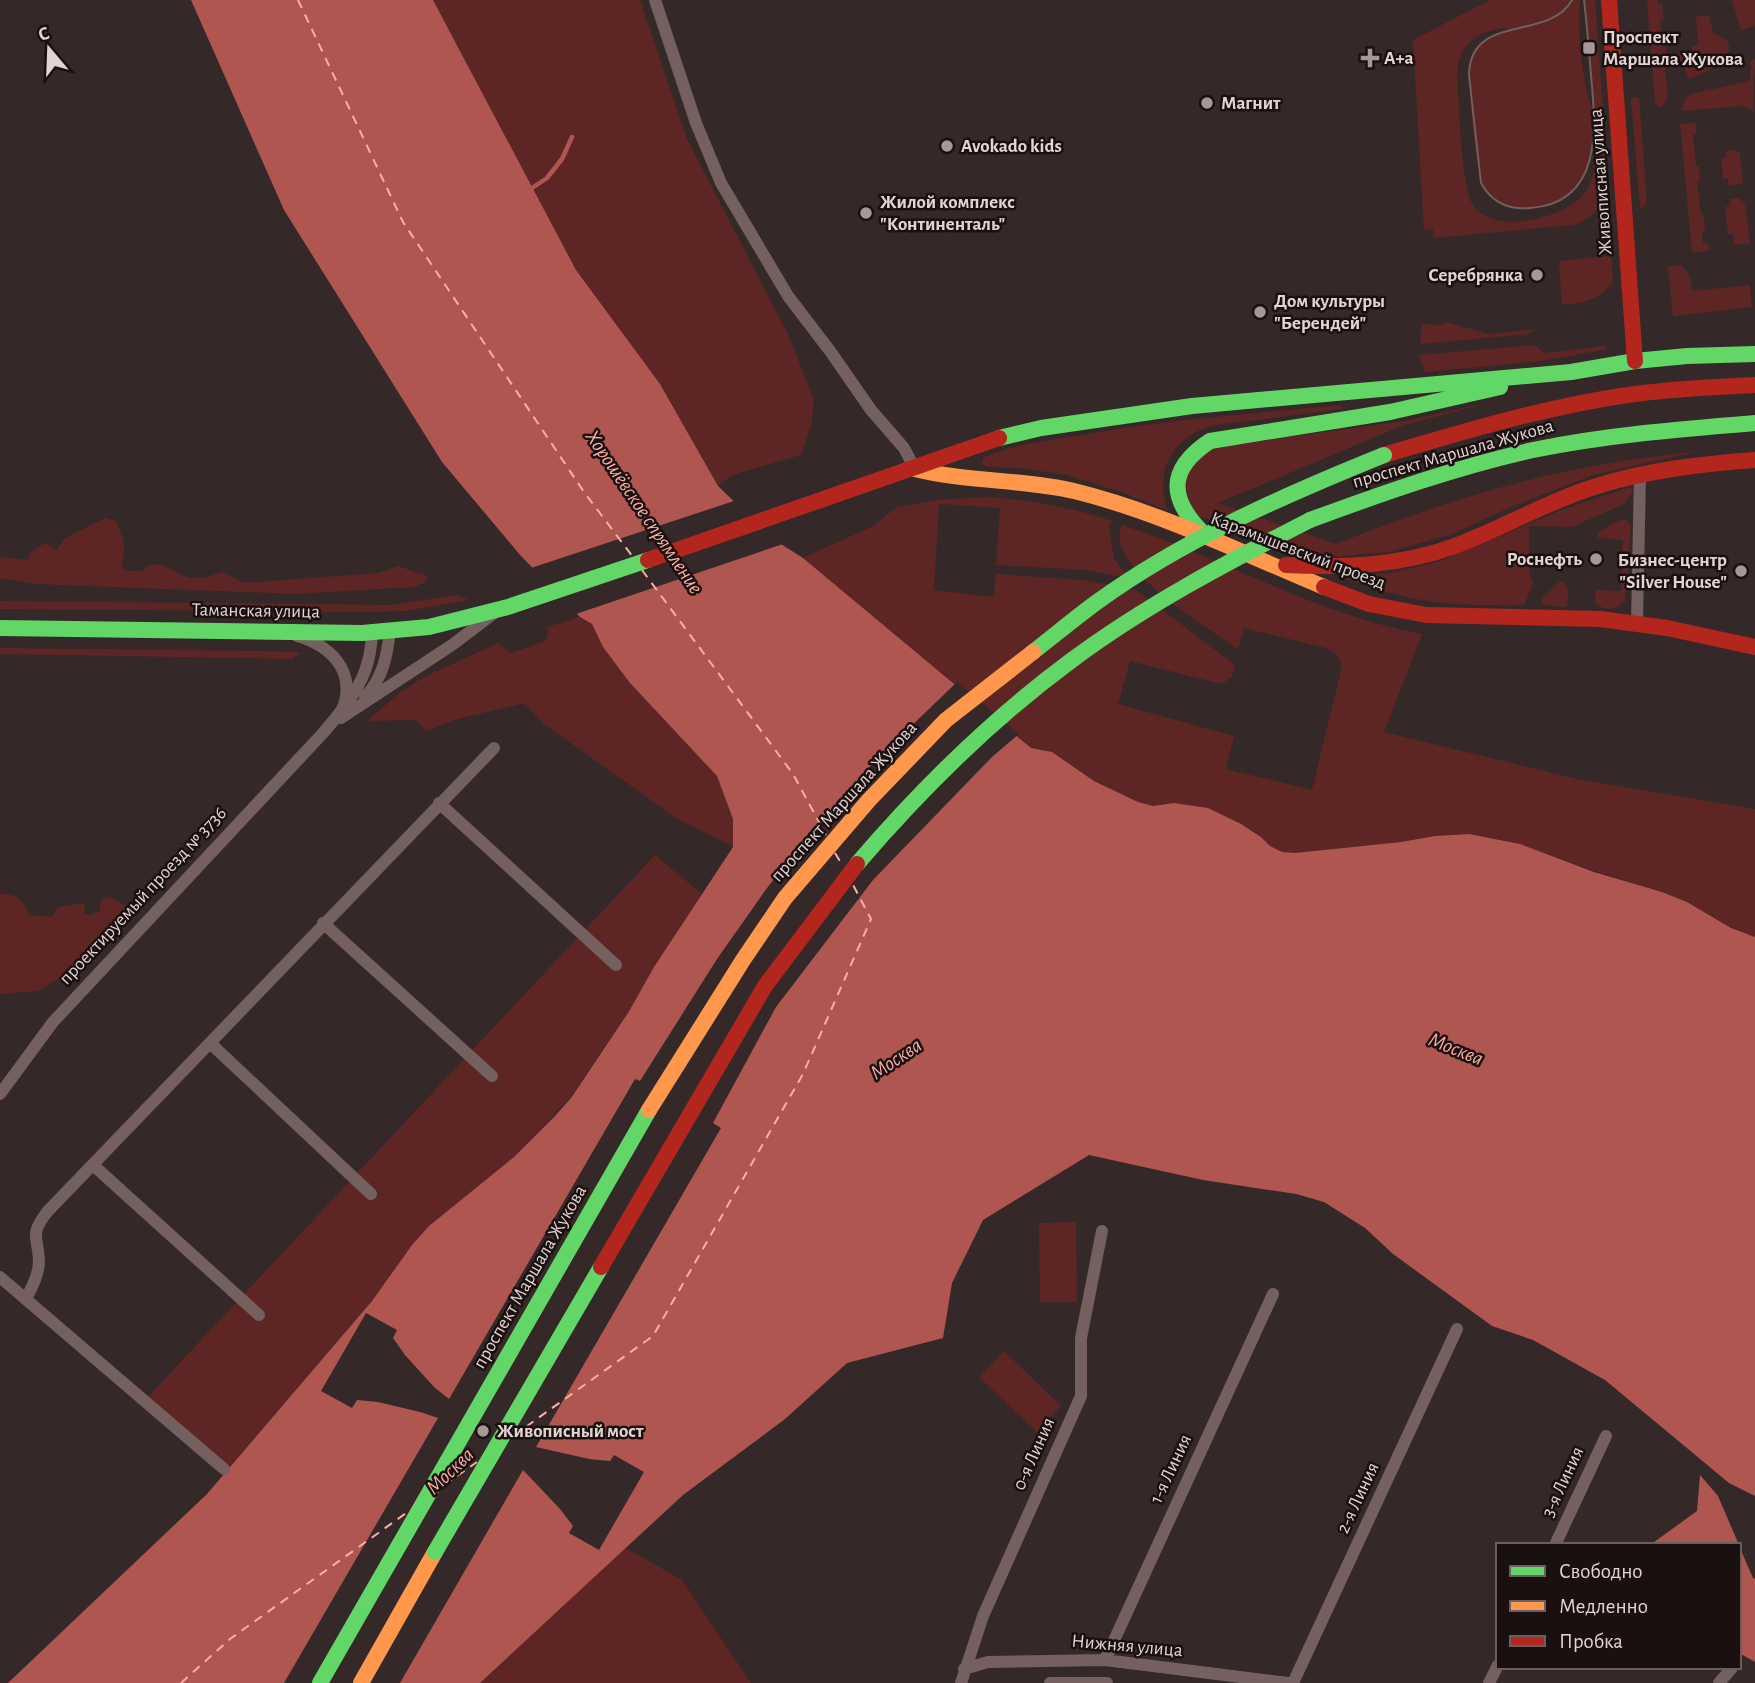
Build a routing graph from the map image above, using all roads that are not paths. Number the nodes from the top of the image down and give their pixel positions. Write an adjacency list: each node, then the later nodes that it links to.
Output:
1 (655, 0): 9 (street)
2 (1609, 0): 4 (main road, Живописная улица)
3 (1755, 354): 4 (main road)
4 (1636, 361): 5 (main road)
5 (1571, 372): 9 (main road); 11 (main road)
6 (1755, 384): 42 (main road, проспект Маршала Жукова, bridge)
7 (1755, 423): 43 (main road, проспект Маршала Жукова, bridge)
8 (1755, 460): 10 (main road)
9 (915, 469): 11 (main road, Карамышевский проезд); 13 (main road, Таманская улица)
10 (1640, 474): 12 (main road); 14 (street)
11 (1213, 541): 12 (main road, Карамышевский проезд)
12 (1269, 563): 14 (main road, Карамышевский проезд)
13 (504, 608): 16 (main road, Таманская улица); 20 (street)
14 (1637, 622): 19 (main road, Карамышевский проезд)
15 (0, 628): 17 (main road, Таманская улица)
16 (390, 631): 18 (main road, Таманская улица); 20 (street)
17 (285, 632): 18 (main road, Таманская улица); 20 (street)
18 (372, 632): 20 (street)
19 (1755, 647)
20 (347, 709): 27 (street, проектируемый проезд № 3736)
21 (494, 748): 22 (street)
22 (439, 803): 23 (street); 24 (street)
23 (323, 923): 25 (street); 26 (street)
24 (616, 965)
25 (210, 1043): 28 (street); 29 (street)
26 (492, 1076)
27 (0, 1094)
28 (93, 1165): 33 (street); 34 (street)
29 (371, 1194)
30 (1102, 1230): 40 (street, 0-я Линия)
31 (0, 1276): 33 (street)
32 (1273, 1294): 39 (street, 1-я Линия)
33 (26, 1299): 37 (street)
34 (258, 1315)
35 (1457, 1329): 48 (street, 2-я Линия)
36 (1606, 1436): 38 (street, 3-я Линия)
37 (224, 1469)
38 (1556, 1543)
39 (1105, 1660): 40 (street, Нижняя улица); 47 (street, Нижняя улица)
40 (964, 1669): 44 (street, 0-я Линия)
41 (1731, 1669): 49 (street)
42 (320, 1683)
43 (361, 1683)
44 (961, 1683)
45 (1049, 1683): 46 (street)
46 (1107, 1683)
47 (1288, 1683)
48 (1293, 1683)
49 (1718, 1683)

